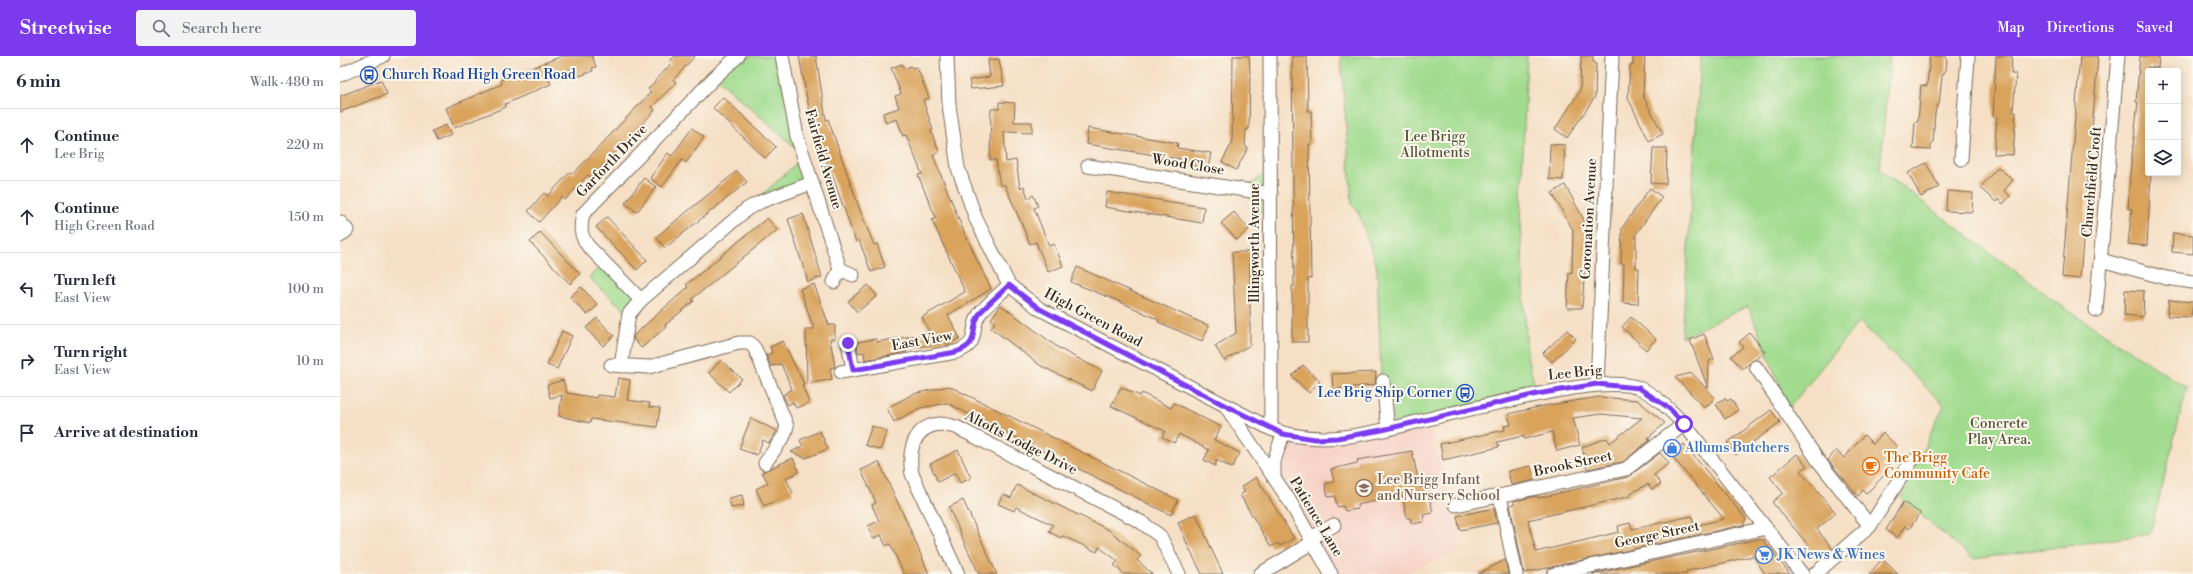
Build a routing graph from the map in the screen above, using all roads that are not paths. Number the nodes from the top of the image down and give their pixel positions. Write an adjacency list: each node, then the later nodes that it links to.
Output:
1 (383, 56): 9 (street)
2 (738, 56): 22 (street, Garforth Drive)
3 (782, 56): 12 (street, Fairfield Avenue)
4 (947, 56): 21 (street, High Green Road)
5 (1270, 56): 13 (street, Illingworth Avenue)
6 (1612, 56): 27 (street, Coronation Avenue)
7 (1968, 56): 10 (street)
8 (2118, 56): 16 (street, Churchfield Croft)
9 (340, 75)
10 (1961, 159)
11 (1096, 171): 13 (street, Wood Close)
12 (812, 183): 17 (street, Fairfield Avenue); 22 (street)
13 (1271, 194): 31 (street, Illingworth Avenue)
14 (340, 222): 15 (street)
15 (340, 236)
16 (2101, 260): 20 (street); 23 (street, Churchfield Croft)
17 (840, 269): 18 (street); 19 (street)
18 (853, 275)
19 (834, 282)
20 (2193, 282)
21 (1009, 285): 24 (street, East View); 28 (street, High Green Road)
22 (641, 300): 33 (street)
23 (2096, 310)
24 (848, 343)
25 (1756, 367): 38 (street)
26 (1383, 381): 30 (street)
27 (1597, 384): 29 (street, Lee Brig); 30 (street, Lee Brig)
28 (1226, 406): 31 (street, High Green Road); 34 (street, Patience Lane)
29 (1684, 424): 35 (street, Brook Street); 39 (street, Lee Brig)
30 (1388, 429): 31 (street, Lee Brig)
31 (1277, 432): 34 (street, Patience Lane)
32 (1911, 461): 38 (street)
33 (765, 463)
34 (1274, 476): 40 (street, Patience Lane)
35 (1500, 496): 36 (street, Brook Street); 45 (street)
36 (1456, 505)
37 (1334, 525): 40 (street)
38 (1870, 526): 48 (street)
39 (1766, 528): 46 (street, George Street); 47 (street, Lee Brig)
40 (1312, 540): 43 (street); 44 (street, Patience Lane)
41 (958, 574): 42 (street, Altofts Lodge Drive)
42 (1179, 574)
43 (1260, 574)
44 (1332, 574)
45 (1516, 574)
46 (1557, 574)
47 (1802, 574)
48 (1815, 574)

